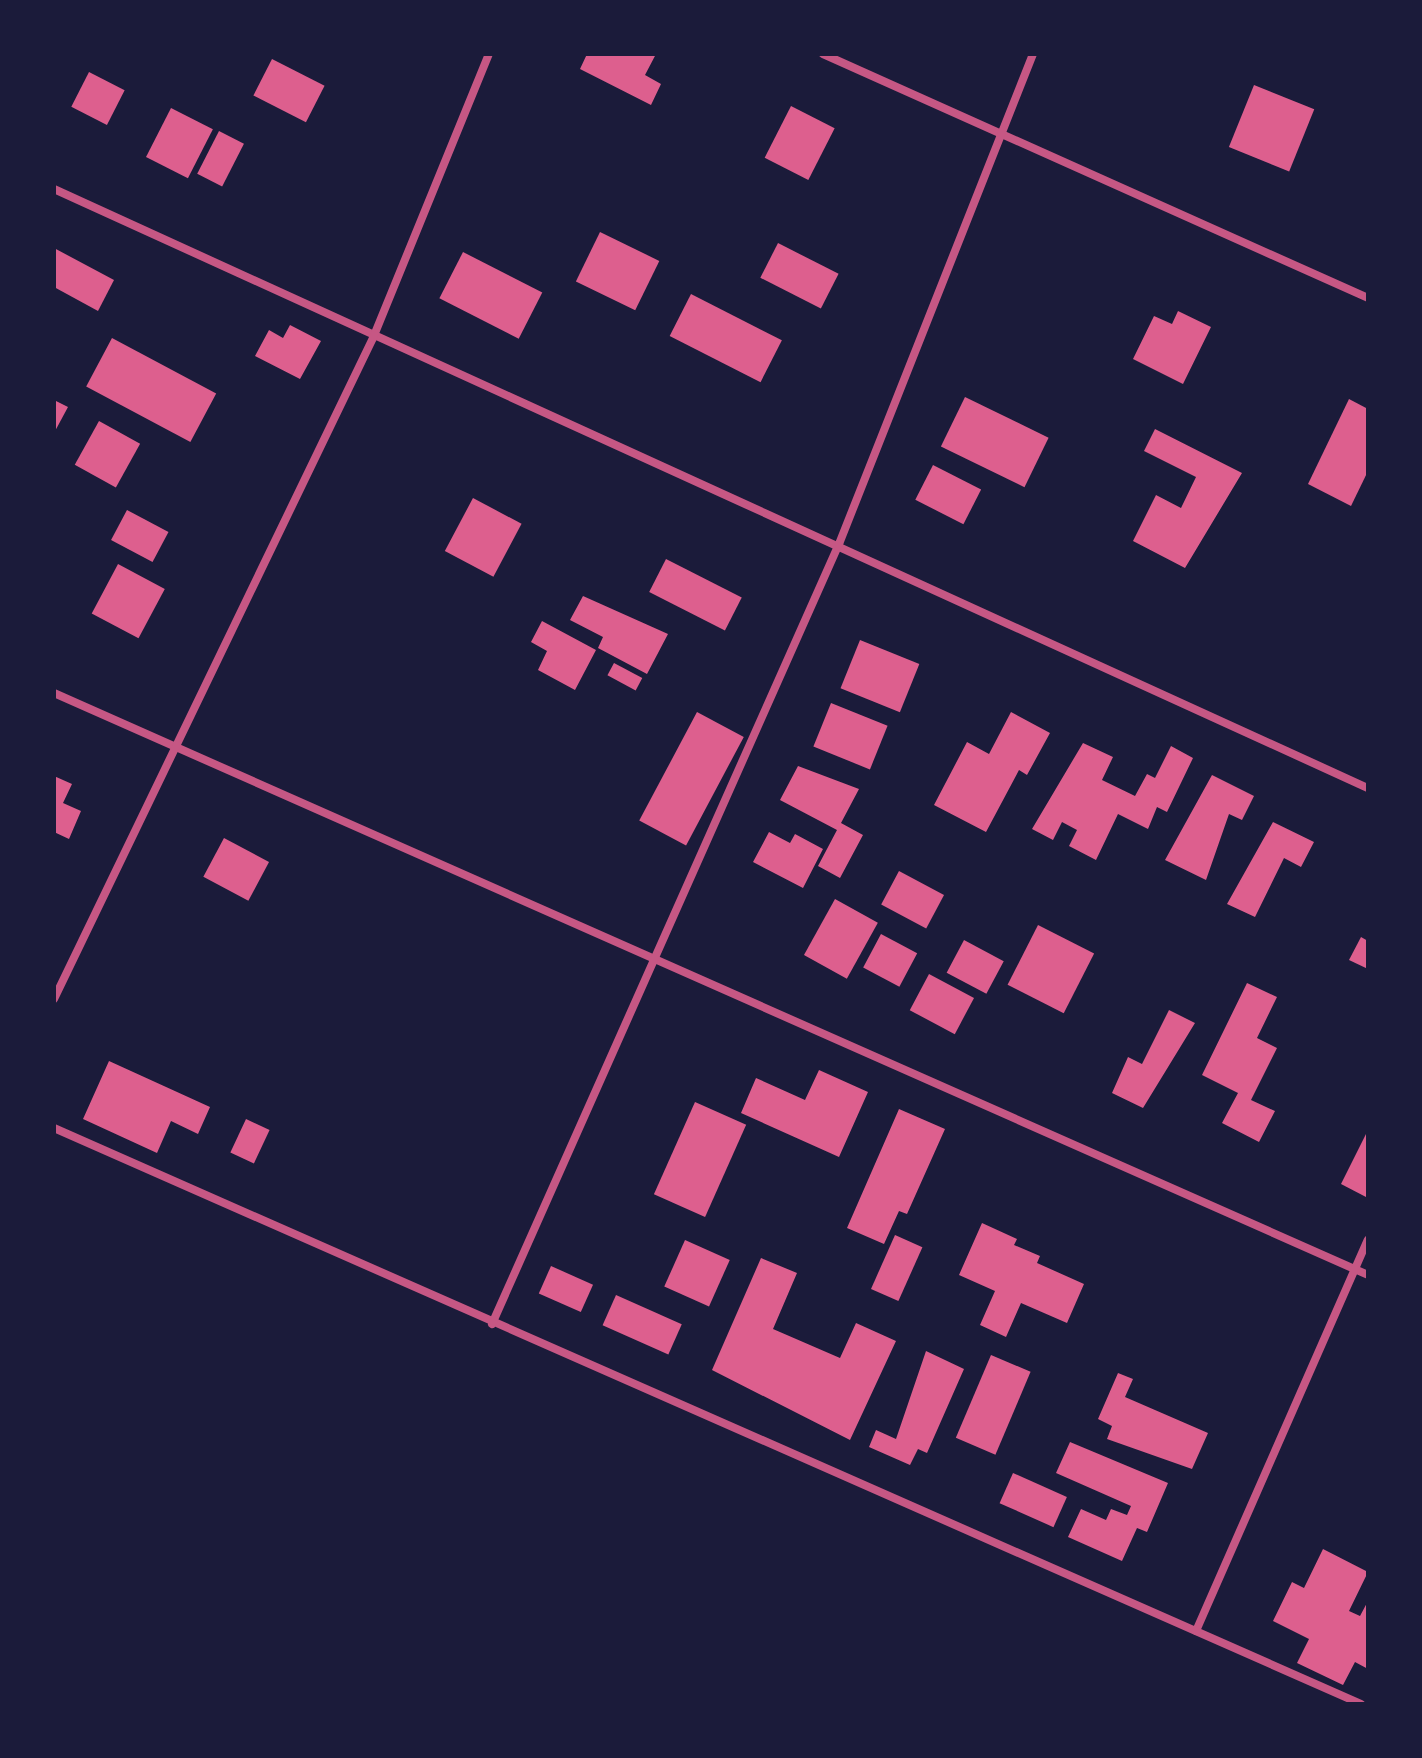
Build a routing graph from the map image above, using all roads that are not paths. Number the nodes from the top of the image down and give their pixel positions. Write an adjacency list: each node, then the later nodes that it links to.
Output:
1 (489, 54): 7 (street)
2 (823, 54): 4 (street)
3 (1033, 54): 4 (street)
4 (1000, 133): 6 (street); 8 (street)
5 (54, 189): 7 (street)
6 (1368, 298)
7 (373, 338): 8 (street); 10 (street)
8 (839, 544): 11 (street); 12 (street)
9 (54, 693): 10 (street)
10 (175, 748): 12 (street); 13 (street)
11 (1368, 788)
12 (650, 957): 16 (street); 18 (street)
13 (54, 999)
14 (54, 1128): 18 (street)
15 (1368, 1240): 16 (street)
16 (1355, 1269): 17 (street); 19 (street)
17 (1368, 1275)
18 (492, 1324): 19 (street)
19 (1196, 1631): 20 (street)
20 (1361, 1704)

